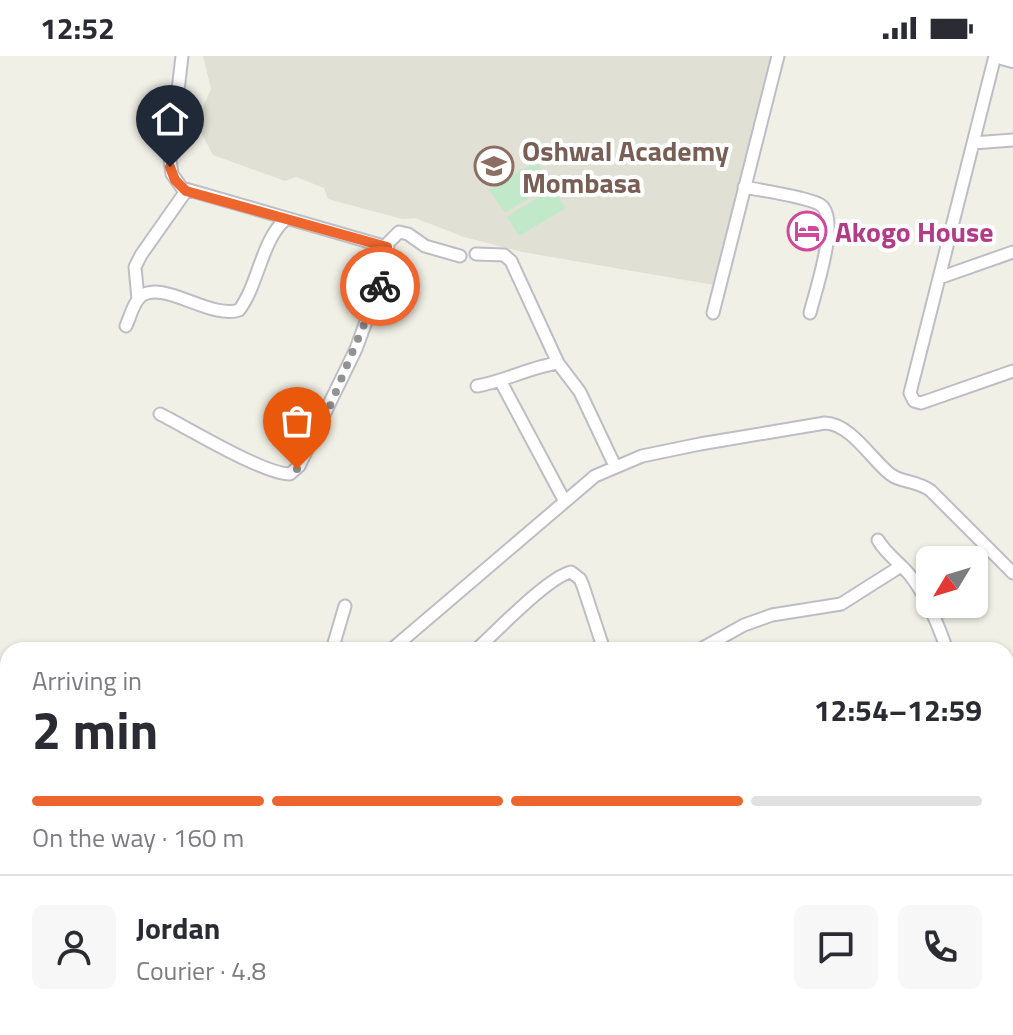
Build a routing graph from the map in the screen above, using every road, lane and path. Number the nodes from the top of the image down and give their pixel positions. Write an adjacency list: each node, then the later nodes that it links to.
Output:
1 (182, 56): 9 (street)
2 (778, 56): 8 (street)
3 (995, 56): 7 (street)
4 (1002, 56): 5 (main road)
5 (1013, 59)
6 (1013, 140): 7 (street)
7 (973, 143): 15 (street)
8 (744, 187): 17 (street); 18 (street)
9 (186, 191): 10 (street); 16 (street)
10 (285, 220): 11 (street); 16 (street)
11 (387, 247): 14 (street); 24 (street)
12 (1013, 252): 15 (street)
13 (476, 254): 20 (street)
14 (460, 256)
15 (939, 278): 21 (street)
16 (138, 299): 19 (street)
17 (713, 313)
18 (810, 313)
19 (126, 326)
20 (558, 363): 22 (street); 25 (street)
21 (1013, 371)
22 (501, 382): 23 (street); 26 (street)
23 (477, 386)
24 (160, 414)
25 (615, 466): 26 (street); 29 (street)
26 (564, 500): 32 (street)
27 (878, 540): 28 (street)
28 (901, 566): 35 (street); 36 (street)
29 (1013, 573)
30 (345, 606): 31 (street)
31 (334, 642)
32 (400, 642)
33 (485, 642): 34 (street)
34 (601, 642)
35 (713, 642)
36 (943, 642)

